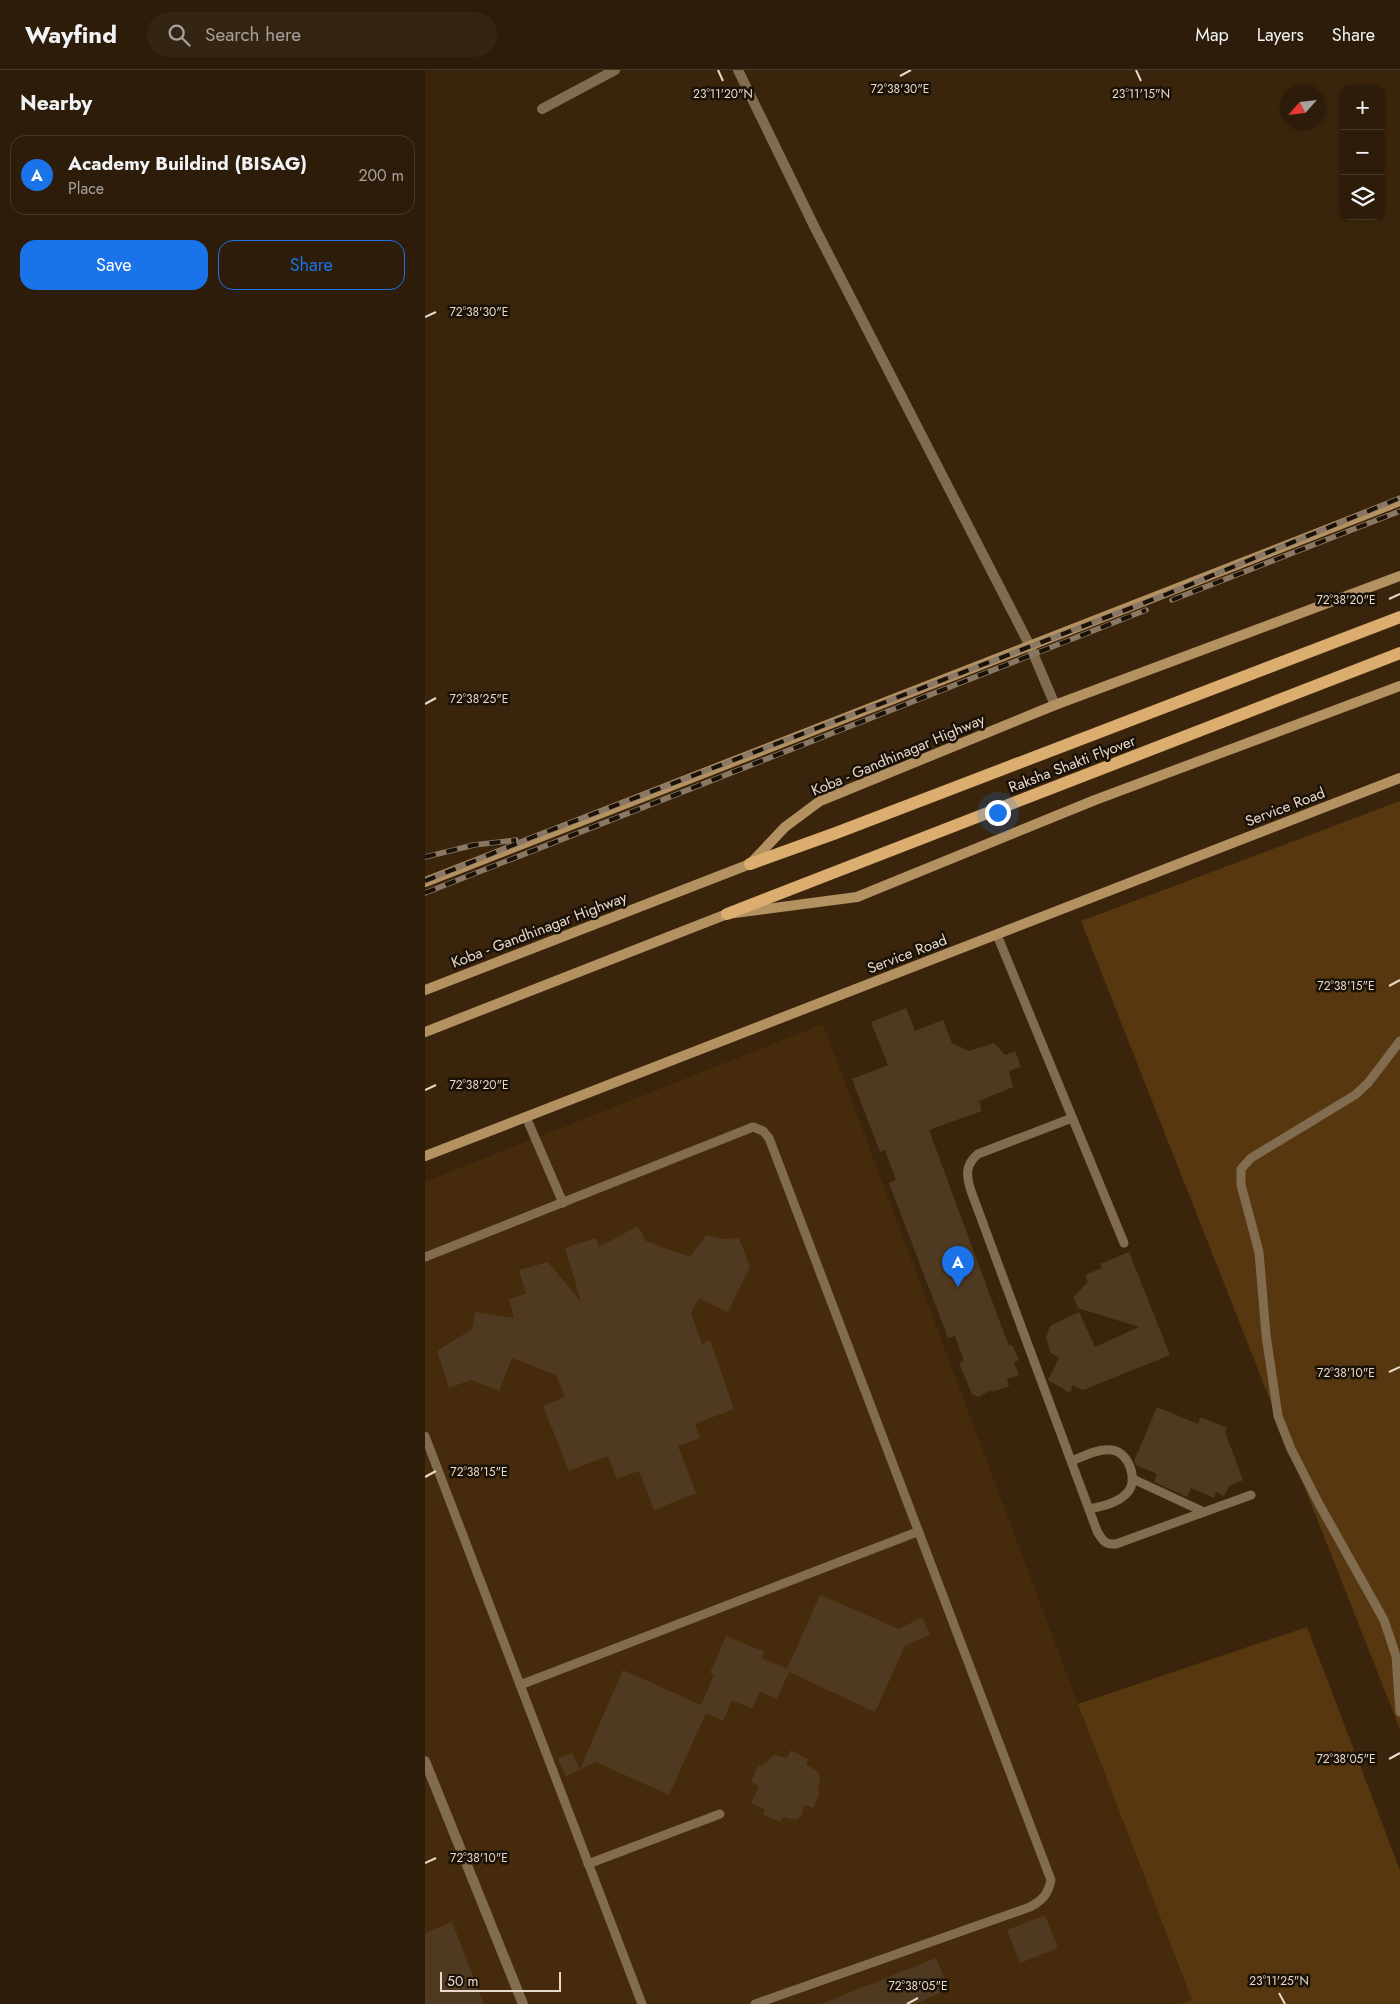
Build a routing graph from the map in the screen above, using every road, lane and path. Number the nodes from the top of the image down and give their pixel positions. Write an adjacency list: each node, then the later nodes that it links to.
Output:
1 (615, 70): 3 (street)
2 (738, 70): 7 (street)
3 (542, 109)
4 (1400, 501): 7 (main road)
5 (1400, 576): 10 (main road, Koba - Gandhinagar Highway)
6 (1400, 617): 12 (main road, Raksha Shakti Flyover)
7 (1030, 646): 10 (street); 13 (main road)
8 (1400, 653): 14 (main road, Raksha Shakti Flyover)
9 (1400, 686): 14 (main road)
10 (1055, 705): 12 (main road, Koba - Gandhinagar Highway)
11 (1400, 778): 15 (main road, Service Road)
12 (750, 864): 16 (main road, Koba - Gandhinagar Highway)
13 (425, 882)
14 (727, 914): 17 (main road)
15 (997, 935): 19 (main road, Service Road); 20 (lane)
16 (425, 990)
17 (425, 1032)
18 (1400, 1041): 33 (lane)
19 (526, 1117): 21 (main road, Service Road); 22 (lane)
20 (1072, 1118): 23 (lane); 26 (lane)
21 (425, 1156)
22 (563, 1203): 24 (lane); 31 (lane)
23 (1124, 1243)
24 (425, 1257)
25 (425, 1436): 32 (lane)
26 (1072, 1461): 27 (lane); 29 (lane)
27 (1133, 1479): 29 (lane); 30 (lane)
28 (1251, 1495): 30 (lane)
29 (1089, 1509): 30 (lane)
30 (1204, 1512)
31 (917, 1532): 32 (lane); 39 (lane)
32 (520, 1685): 36 (lane)
33 (1400, 1712)
34 (425, 1761): 37 (street)
35 (721, 1814): 36 (lane)
36 (589, 1864): 38 (lane)
37 (523, 2004)
38 (642, 2004)
39 (755, 2004)

